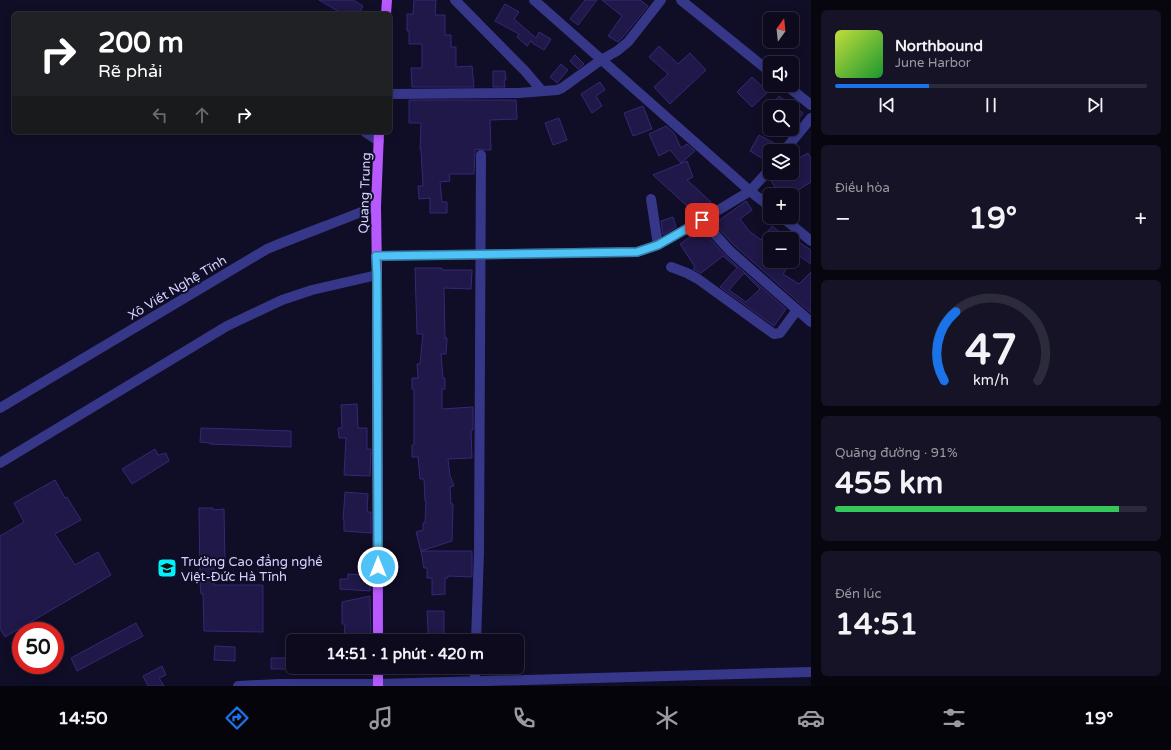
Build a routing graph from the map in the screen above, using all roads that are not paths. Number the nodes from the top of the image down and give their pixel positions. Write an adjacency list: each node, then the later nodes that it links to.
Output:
1 (386, 0): 6 (main road)
2 (455, 0): 9 (street)
3 (534, 0): 7 (street)
4 (661, 0): 7 (street)
5 (681, 0): 8 (street)
6 (386, 12)
7 (601, 60): 9 (street); 18 (street)
8 (763, 66)
9 (542, 91): 11 (street)
10 (794, 92): 12 (street)
11 (392, 94)
12 (811, 106)
13 (811, 118): 15 (street)
14 (379, 136): 21 (main road, Quang Trung)
15 (790, 144)
16 (481, 155): 26 (street)
17 (763, 177): 18 (street)
18 (750, 191): 20 (street); 22 (street)
19 (651, 198): 25 (street)
20 (763, 201)
21 (376, 206): 27 (main road, Quang Trung); 32 (street, Xô Viết Nghệ Tĩnh)
22 (702, 220): 25 (street); 30 (street)
23 (790, 224): 24 (street)
24 (811, 241)
25 (658, 245): 26 (street)
26 (481, 254): 27 (street); 35 (street)
27 (376, 256): 29 (main road, Quang Trung)
28 (671, 266): 30 (street)
29 (377, 275): 33 (street); 34 (main road, Quang Trung)
30 (797, 310): 31 (street)
31 (811, 322)
32 (0, 408)
33 (0, 463)
34 (378, 634)
35 (476, 634)
36 (811, 672): 38 (street)
37 (378, 674): 40 (main road)
38 (475, 684): 40 (street)
39 (279, 685): 40 (street); 41 (street)
40 (378, 685)
41 (238, 686)

